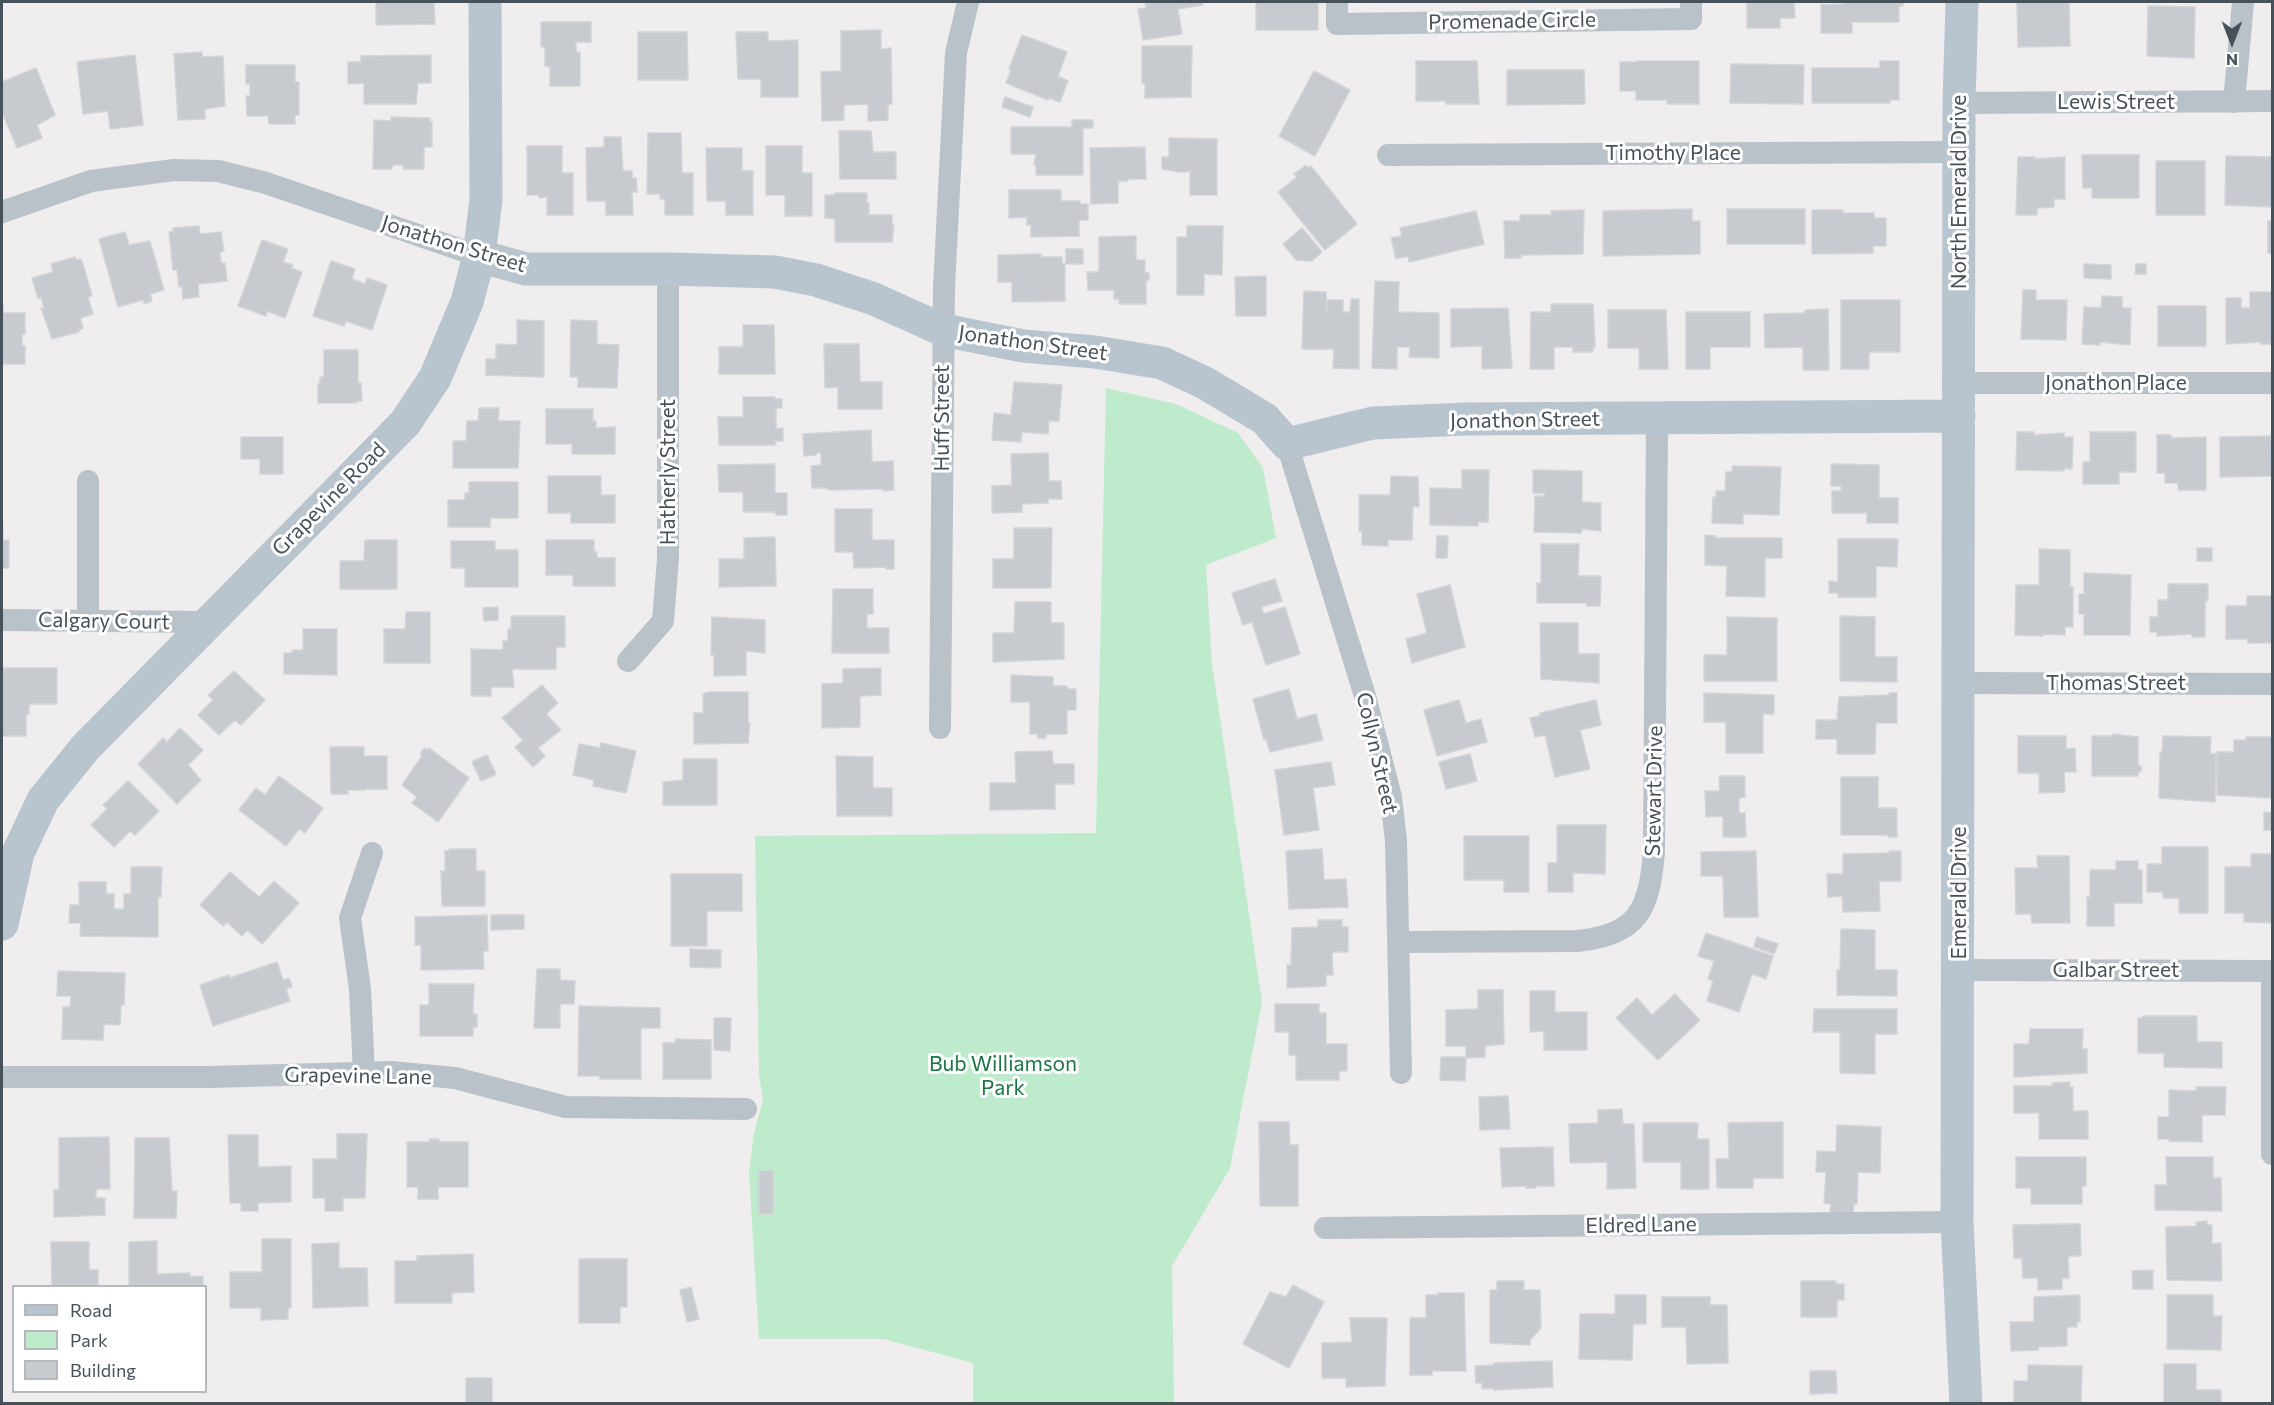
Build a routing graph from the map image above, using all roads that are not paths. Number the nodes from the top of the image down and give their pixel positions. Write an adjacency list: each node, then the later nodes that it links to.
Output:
1 (485, 2): 13 (main road, Grapevine Road)
2 (968, 2): 15 (street, Huff Street)
3 (1337, 2): 4 (street, Promenade Circle)
4 (1691, 2)
5 (1962, 2): 9 (main road, North Emerald Drive)
6 (2243, 2): 8 (street)
7 (2272, 101): 8 (street, Lewis Street)
8 (2234, 102): 9 (street, Lewis Street)
9 (1959, 103): 10 (main road, North Emerald Drive)
10 (1959, 152): 11 (street, Timothy Place); 16 (main road, North Emerald Drive)
11 (1388, 155)
12 (2, 212): 13 (street, Jonathon Street)
13 (479, 256): 14 (main road, Jonathon Street); 24 (main road, Grapevine Road)
14 (668, 269): 15 (main road, Jonathon Street); 25 (street, Hatherly Street)
15 (943, 330): 20 (main road, Jonathon Street); 28 (street, Huff Street)
16 (1959, 383): 17 (street, Jonathon Place); 18 (main road, Emerald Drive)
17 (2272, 383)
18 (1959, 416): 19 (main road, Jonathon Street); 26 (main road, Emerald Drive)
19 (1657, 419): 20 (main road, Jonathon Street); 32 (street, Stewart Drive)
20 (1287, 444): 32 (street, Collyn Street)
21 (88, 481): 23 (street)
22 (2, 620): 23 (street, Calgary Court)
23 (88, 621): 24 (street, Calgary Court)
24 (207, 622): 29 (main road, Grapevine Road)
25 (628, 661)
26 (1959, 683): 27 (street, Thomas Street); 33 (main road, Emerald Drive)
27 (2272, 684)
28 (940, 728)
29 (10, 850): 31 (main road, Grapevine Road)
30 (372, 853): 36 (street)
31 (2, 924)
32 (1400, 942): 35 (street, Collyn Street)
33 (1959, 970): 34 (street, Galbar Street); 40 (main road, Emerald Drive)
34 (2272, 971): 39 (street)
35 (1401, 1072)
36 (364, 1073): 37 (street, Grapevine Lane); 38 (street, Grapevine Lane)
37 (2, 1077)
38 (746, 1109)
39 (2272, 1154)
40 (1957, 1222): 41 (street, Eldred Lane); 42 (main road, Emerald Drive)
41 (1325, 1228)
42 (1966, 1404)

